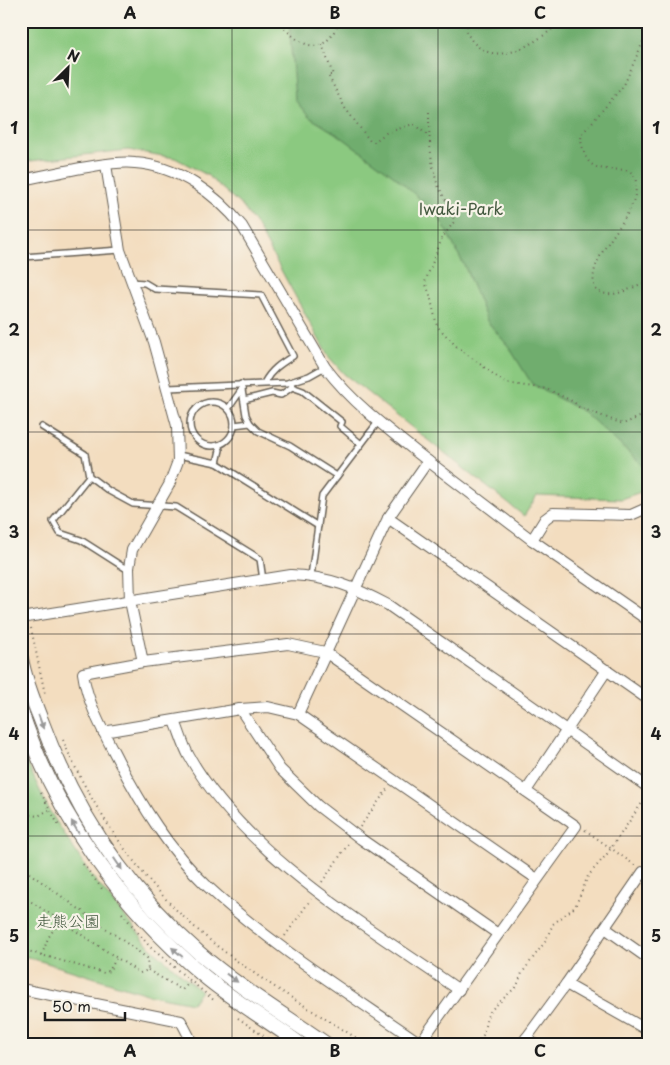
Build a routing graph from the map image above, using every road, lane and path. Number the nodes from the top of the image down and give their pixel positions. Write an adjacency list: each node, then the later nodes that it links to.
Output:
1 (278, 21): 6 (path)
2 (339, 21): 6 (path)
3 (468, 21): 4 (path)
4 (562, 21)
5 (649, 28): 13 (path)
6 (322, 44): 8 (path)
7 (429, 112): 8 (path)
8 (429, 136): 22 (path)
9 (106, 165): 10 (street); 11 (street); 15 (street)
10 (21, 180)
11 (120, 250): 12 (lane); 14 (street)
12 (23, 257)
13 (649, 280)
14 (130, 282): 16 (lane); 19 (street)
15 (325, 367): 17 (lane); 23 (street)
16 (264, 383): 17 (lane); 18 (lane)
17 (292, 384): 20 (lane); 27 (lane)
18 (241, 387): 19 (lane); 20 (lane); 21 (lane)
19 (168, 388): 29 (street)
20 (244, 400): 24 (lane)
21 (228, 409): 25 (lane); 28 (lane)
22 (649, 413)
23 (378, 422): 27 (lane); 30 (street)
24 (250, 423): 25 (lane); 33 (lane)
25 (234, 425): 28 (lane)
26 (42, 427): 32 (lane)
27 (361, 444): 33 (lane)
28 (218, 445): 31 (lane)
29 (178, 455): 31 (lane); 34 (street)
30 (428, 461): 36 (street); 38 (street)
31 (217, 463): 37 (lane)
32 (89, 476): 34 (lane); 40 (lane)
33 (337, 476): 37 (lane)
34 (156, 507): 40 (street); 42 (lane)
35 (649, 507): 38 (street)
36 (388, 518): 43 (street); 52 (street)
37 (318, 526): 41 (lane)
38 (532, 540): 47 (street)
39 (21, 550): 45 (path)
40 (129, 571): 44 (street)
41 (311, 576): 42 (street); 43 (street)
42 (263, 580): 44 (street)
43 (355, 588): 49 (street); 59 (street)
44 (130, 601): 46 (street); 51 (street)
45 (27, 602)
46 (21, 618)
47 (649, 621)
48 (30, 626): 53 (path)
49 (325, 652): 51 (street); 57 (street); 65 (street)
50 (21, 659): 95 (street, one-way to 95)
51 (143, 662): 60 (street)
52 (607, 670): 54 (street); 59 (street)
53 (46, 698)
54 (649, 700)
55 (240, 709): 57 (street); 58 (street); 70 (street)
56 (21, 711): 94 (street, one-way to 56)
57 (298, 714): 62 (street)
58 (175, 721): 60 (street); 76 (street)
59 (567, 731): 64 (street); 65 (street)
60 (103, 732): 81 (street)
61 (63, 739): 96 (path)
62 (394, 780): 70 (path); 75 (street)
63 (21, 787): 68 (path)
64 (649, 788)
65 (526, 791): 69 (street)
66 (649, 792): 72 (path)
67 (49, 810): 68 (path)
68 (25, 814): 71 (path)
69 (576, 826): 72 (path); 75 (street)
70 (355, 834): 76 (path); 80 (street)
71 (21, 836)
72 (611, 848): 74 (path); 97 (path)
73 (21, 866): 86 (path)
74 (646, 874): 79 (street)
75 (538, 879): 80 (street)
76 (317, 890): 81 (path); 90 (street)
77 (21, 896): 78 (path)
78 (59, 922): 83 (path); 84 (path)
79 (606, 928): 85 (street); 88 (street)
80 (498, 934): 90 (street)
81 (279, 945): 90 (street)
82 (21, 950): 83 (path)
83 (42, 955): 84 (path)
84 (116, 959): 86 (path)
85 (649, 959)
86 (148, 970): 87 (path)
87 (190, 982)
88 (566, 984): 91 (street); 92 (street)
89 (21, 989): 93 (street)
90 (459, 990)
91 (649, 1031)
92 (527, 1042)
93 (192, 1044)
94 (300, 1044)
95 (326, 1044)
96 (366, 1044)
97 (477, 1044)

